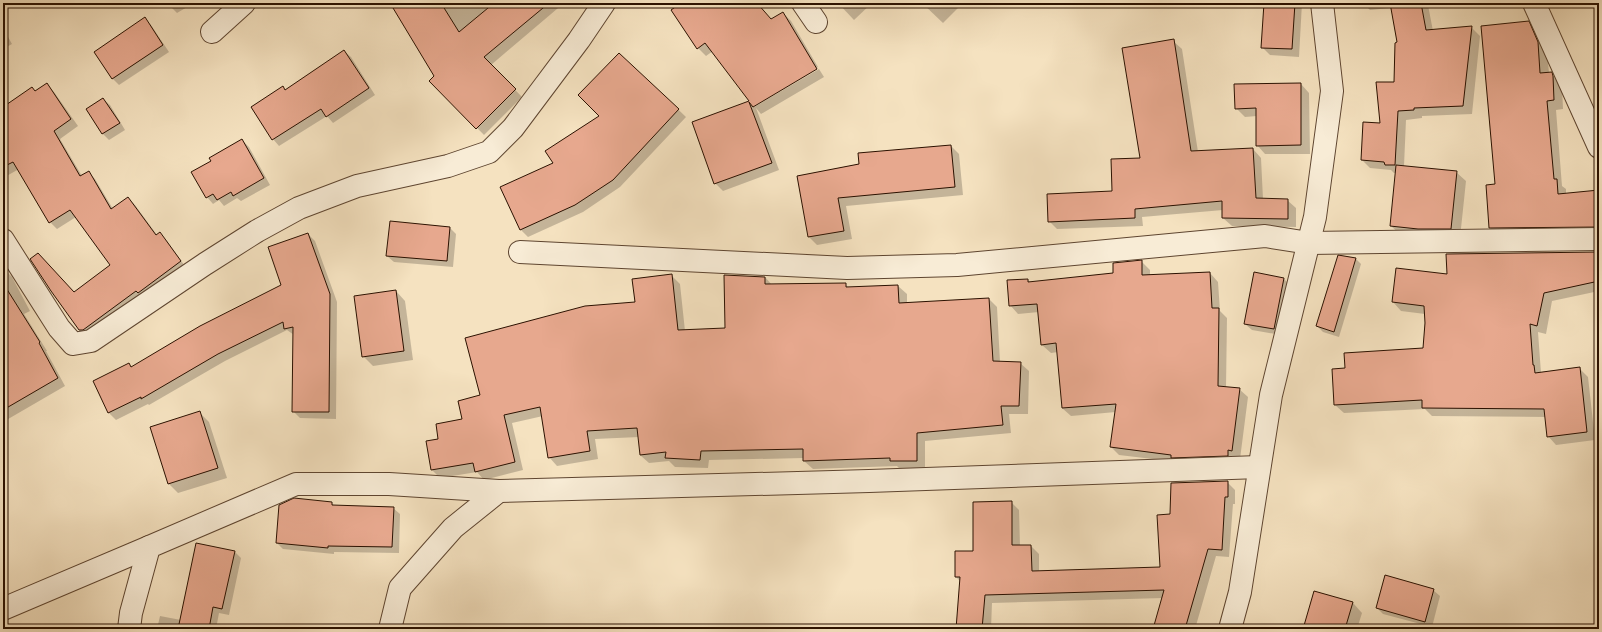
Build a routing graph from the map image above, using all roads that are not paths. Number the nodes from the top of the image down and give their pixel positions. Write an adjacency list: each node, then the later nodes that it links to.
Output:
1 (244, 3): 7 (street)
2 (604, 3): 10 (street)
3 (803, 3): 6 (street)
4 (1322, 3): 11 (street)
5 (1534, 3): 8 (street)
6 (816, 22)
7 (212, 32)
8 (1599, 147)
9 (1599, 239): 11 (street)
10 (3, 240)
11 (1309, 243): 12 (street); 13 (street)
12 (520, 252)
13 (1260, 467): 14 (street); 19 (street)
14 (499, 491): 15 (street); 18 (street)
15 (149, 547): 16 (street); 17 (street)
16 (3, 609)
17 (128, 629)
18 (390, 629)
19 (1230, 629)

